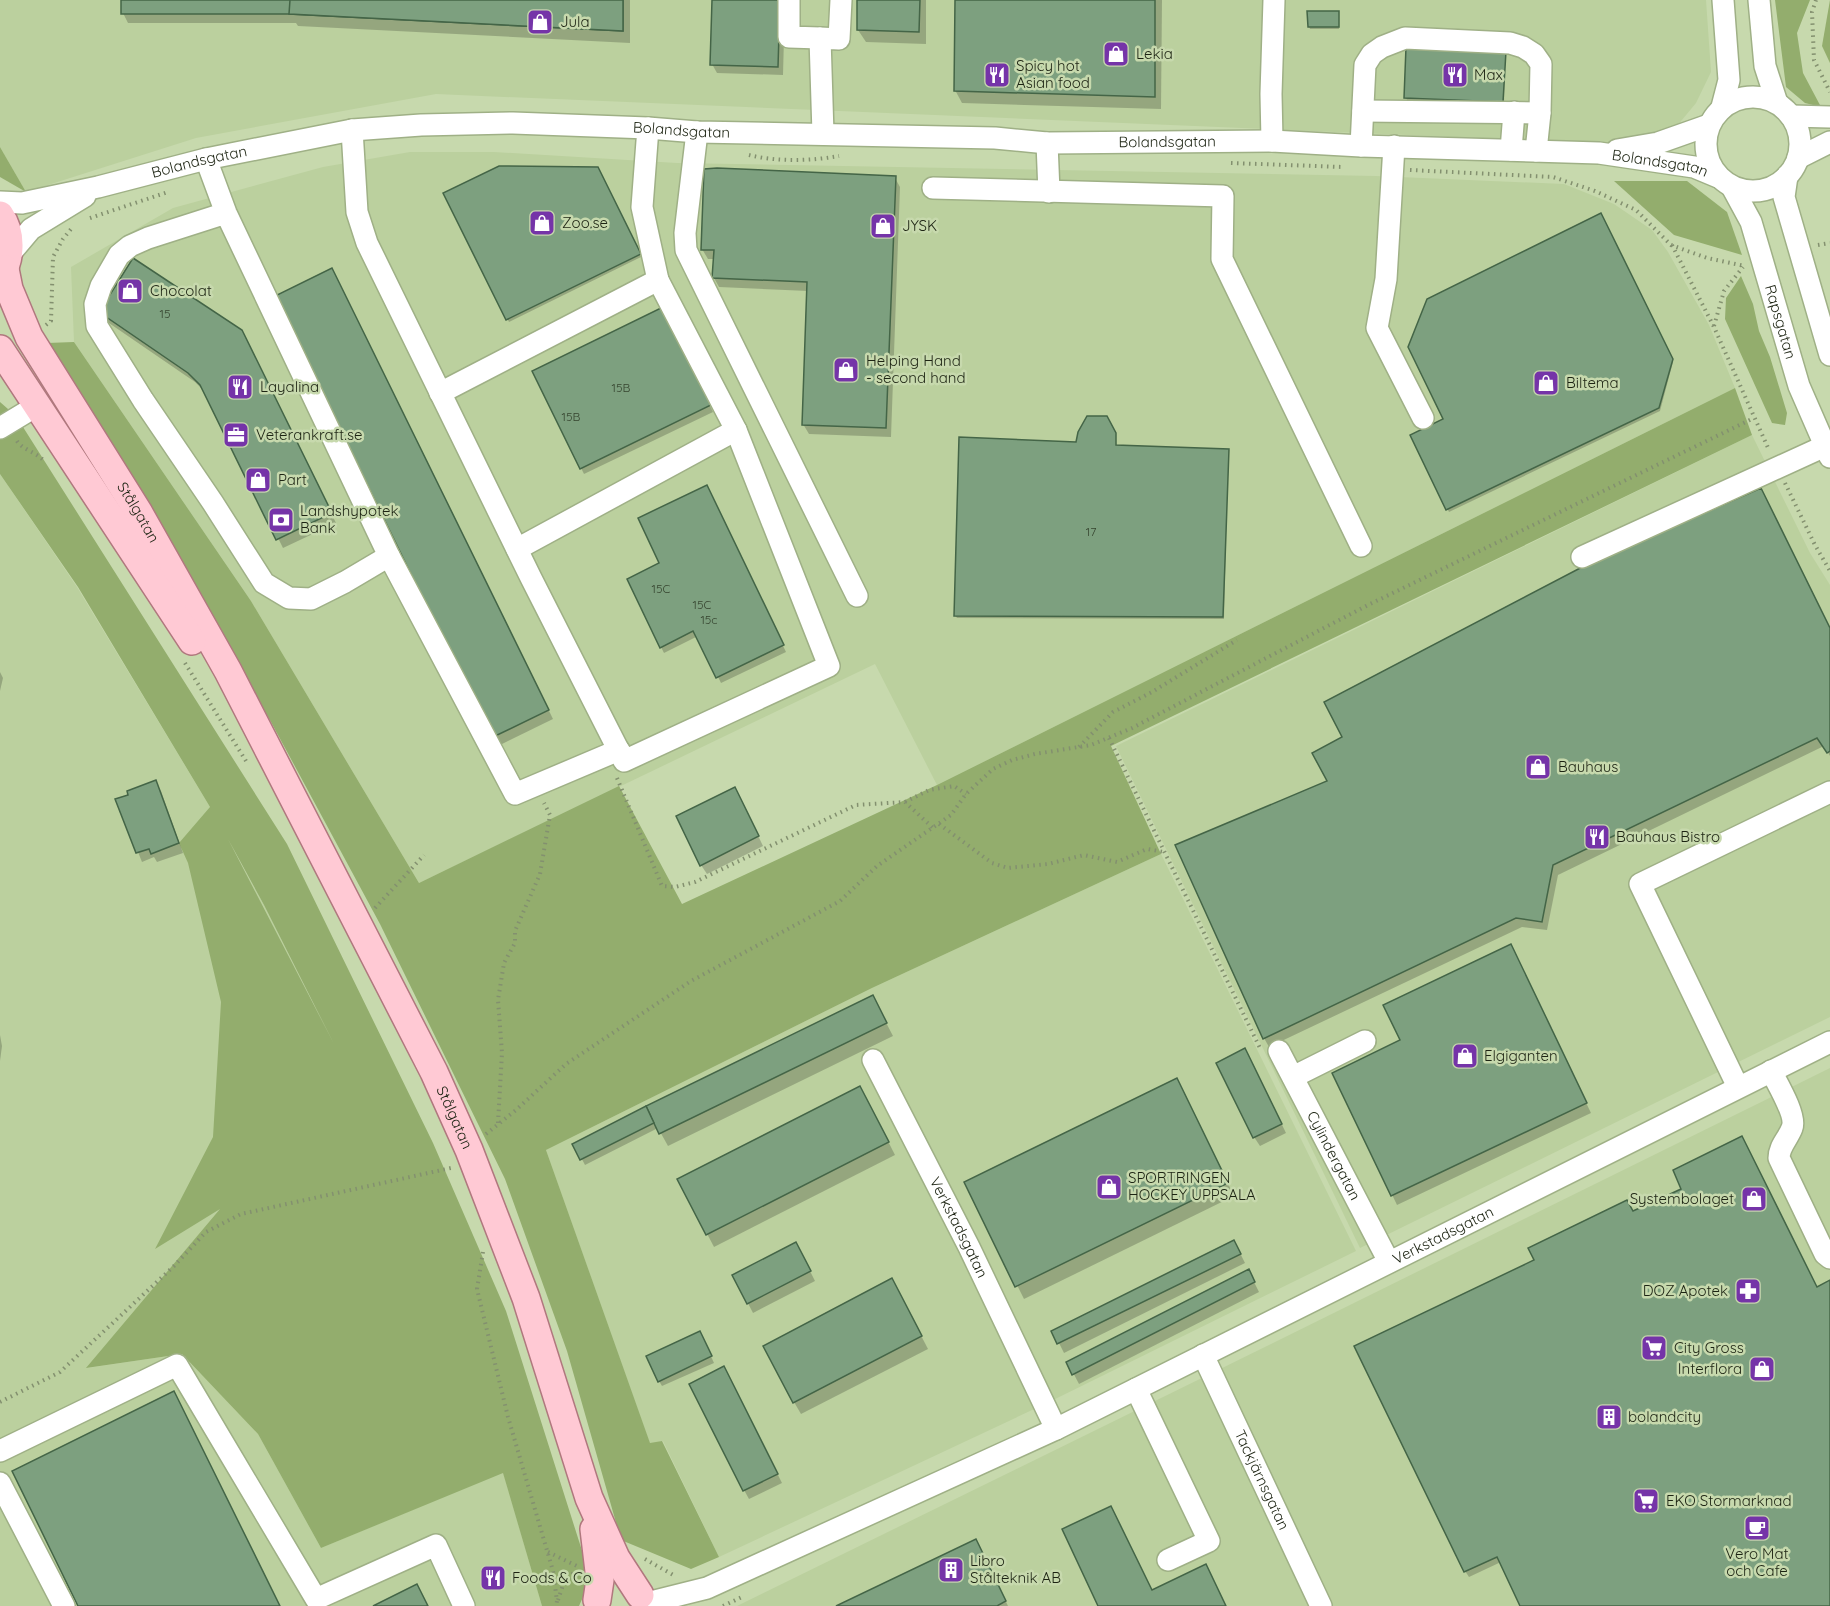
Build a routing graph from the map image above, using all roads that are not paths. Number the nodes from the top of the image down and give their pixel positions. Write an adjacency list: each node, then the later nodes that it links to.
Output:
1 (789, 0): 6 (street)
2 (841, 0): 6 (street)
3 (1274, 0): 18 (street)
4 (1723, 0): 7 (street)
5 (1759, 0): 8 (street)
6 (820, 38): 17 (street)
7 (1722, 107): 8 (street); 13 (street)
8 (1784, 109): 12 (street); 26 (street)
9 (1363, 111): 10 (street); 11 (street); 21 (street)
10 (1514, 112): 11 (street); 23 (street)
11 (1540, 113): 24 (street)
12 (1830, 117)
13 (1709, 125): 25 (street, Bolandsgatan); 29 (street)
14 (648, 128): 15 (street, Bolandsgatan); 16 (street, Bolandsgatan); 37 (street)
15 (352, 130): 27 (street, Bolandsgatan); 40 (street)
16 (697, 132): 17 (street, Bolandsgatan); 50 (street)
17 (823, 134): 19 (street, Bolandsgatan)
18 (1272, 141): 19 (street, Bolandsgatan); 21 (street, Bolandsgatan)
19 (1047, 142): 32 (street)
20 (1830, 142): 26 (street)
21 (1361, 146): 22 (street, Bolandsgatan)
22 (1394, 147): 23 (street, Bolandsgatan); 42 (street)
23 (1511, 150): 24 (street, Bolandsgatan)
24 (1536, 151): 25 (street, Bolandsgatan)
25 (1599, 153): 29 (street, Bolandsgatan)
26 (1798, 158): 28 (street)
27 (206, 159): 30 (street, Bolandsgatan); 34 (street)
28 (1787, 176): 29 (street); 39 (street)
29 (1725, 182): 45 (street, Rapsgatan)
30 (98, 187): 33 (street, Bolandsgatan); 36 (street, Bolandsgatan)
31 (933, 188): 32 (street)
32 (1049, 192): 46 (street)
33 (0, 202)
34 (226, 213): 48 (street); 48 (street)
35 (0, 215): 36 (main road, Stålgatan)
36 (5, 267): 52 (main road, Stålgatan)
37 (658, 280): 40 (street); 44 (street)
38 (0, 349): 41 (main road, Stålgatan)
39 (1830, 355)
40 (440, 393): 47 (street)
41 (38, 405): 43 (street); 52 (main road, Stålgatan)
42 (1423, 418)
43 (2, 426)
44 (736, 429): 47 (street); 51 (street)
45 (1828, 452): 49 (street)
46 (1361, 546)
47 (517, 549): 51 (street)
48 (389, 556): 51 (street)
49 (1582, 557)
50 (857, 596)
51 (613, 752)
52 (261, 763): 68 (main road, Stålgatan)
53 (1830, 792): 60 (street)
54 (1365, 1041): 59 (street)
55 (1830, 1042): 58 (street, Verkstadsgatan)
56 (1271, 1052): 59 (street, Cylindergatan)
57 (873, 1060): 65 (street, Verkstadsgatan)
58 (1771, 1071): 60 (street, Verkstadsgatan); 61 (street)
59 (1293, 1077): 62 (street, Cylindergatan)
60 (1738, 1087): 62 (street, Verkstadsgatan)
61 (1830, 1258)
62 (1389, 1262): 63 (street, Verkstadsgatan)
63 (1203, 1355): 64 (street, Verkstadsgatan); 76 (street, Tackjärnsgatan)
64 (1136, 1389): 65 (street, Verkstadsgatan); 69 (street)
65 (1056, 1429): 70 (street, Verkstadsgatan)
66 (0, 1451): 74 (street)
67 (0, 1483): 73 (street)
68 (589, 1498): 71 (main road, Stålgatan); 72 (main road, Stålgatan)
69 (1168, 1560)
70 (707, 1588): 71 (street, Verkstadsgatan); 75 (street, Verkstadsgatan)
71 (648, 1601): 72 (main road)
72 (594, 1603)
73 (64, 1606)
74 (464, 1606)
75 (690, 1606)
76 (1321, 1606)

